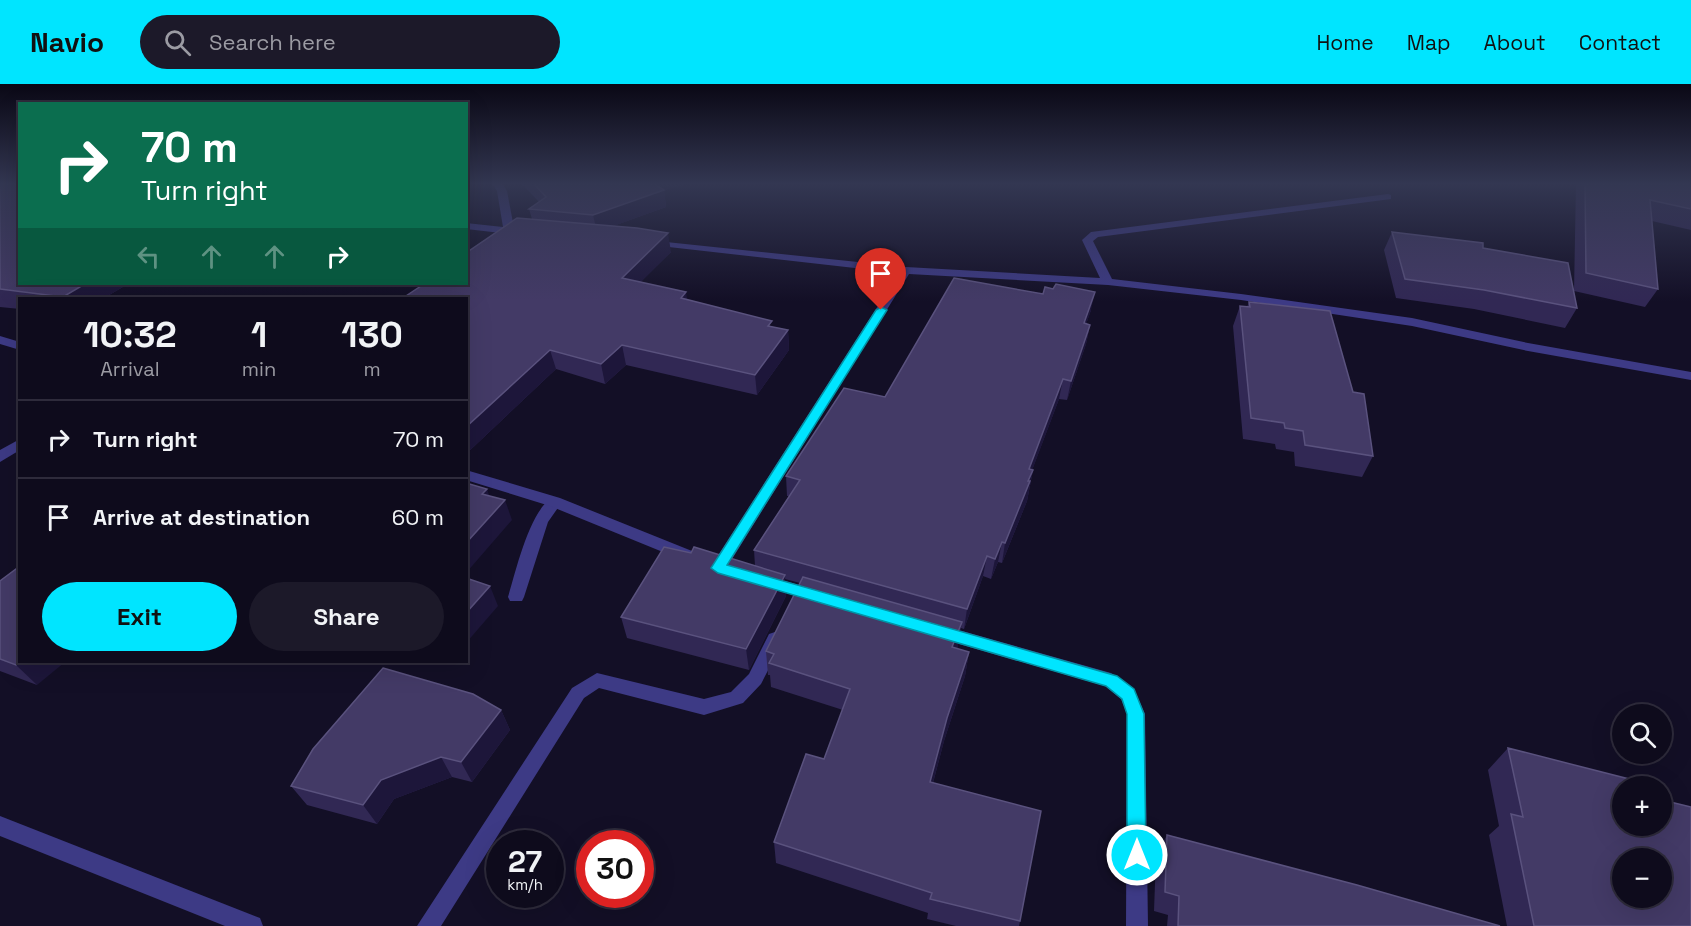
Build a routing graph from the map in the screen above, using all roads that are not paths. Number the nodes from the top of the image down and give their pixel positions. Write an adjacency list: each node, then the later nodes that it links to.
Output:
1 (507, 222): 4 (street)
2 (1188, 222): 9 (street)
3 (468, 226): 4 (street)
4 (509, 232): 5 (street); 7 (street)
5 (533, 233)
6 (640, 241): 8 (street)
7 (494, 245)
8 (906, 270): 9 (street); 17 (street)
9 (1108, 282): 12 (street)
10 (0, 340): 11 (street)
11 (18, 345)
12 (1691, 376)
13 (18, 444): 14 (street)
14 (0, 457)
15 (468, 476): 16 (street)
16 (555, 502): 17 (street); 19 (street)
17 (718, 568): 18 (street)
18 (799, 591): 20 (street); 24 (street)
19 (516, 597)
20 (832, 601)
21 (921, 626): 25 (street)
22 (0, 826): 23 (street)
23 (252, 926)
24 (428, 926)
25 (1137, 926)

